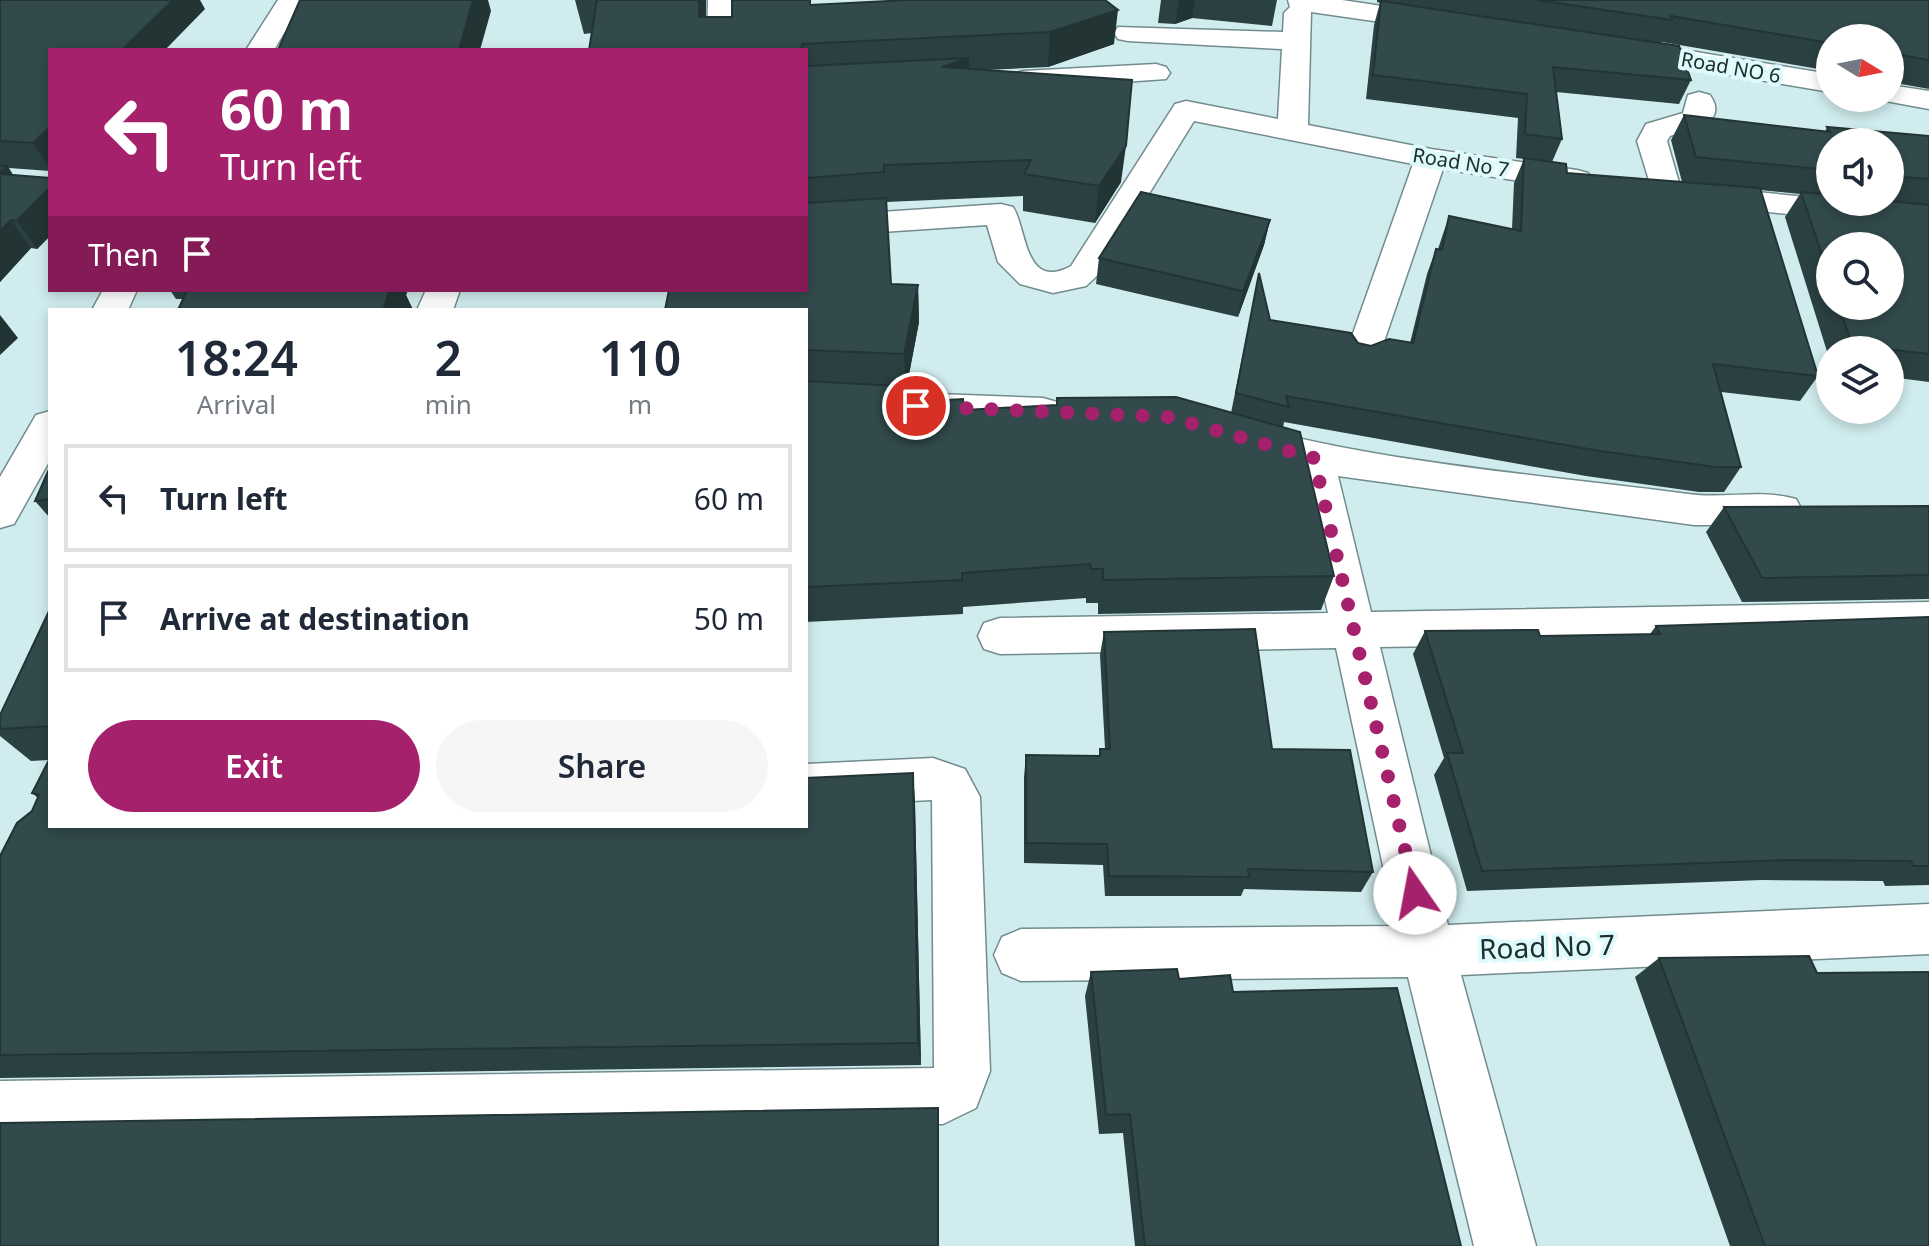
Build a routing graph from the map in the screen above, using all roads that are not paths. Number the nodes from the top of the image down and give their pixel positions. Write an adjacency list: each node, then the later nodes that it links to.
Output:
1 (721, 0): 8 (street)
2 (1300, 1): 4 (street); 5 (street)
3 (299, 5): 7 (street)
4 (1467, 27)
5 (1295, 41): 9 (street); 16 (street)
6 (1589, 44): 11 (street, Road NO 6)
7 (262, 48)
8 (721, 48)
9 (1156, 73): 10 (street); 15 (street)
10 (997, 81)
11 (1816, 81)
12 (1904, 96): 13 (street)
13 (1929, 100)
14 (1699, 101): 20 (street)
15 (1186, 110): 16 (street, Road No 7); 22 (street)
16 (1293, 130): 17 (street, Road No 7)
17 (1431, 158): 18 (street, Road No 7); 23 (street)
18 (1603, 184)
19 (1635, 188): 20 (street)
20 (1666, 193): 21 (street)
21 (1929, 219)
22 (808, 227)
23 (1363, 356)
24 (808, 402): 25 (street)
25 (1076, 413)
26 (48, 429): 30 (street)
27 (1212, 429): 28 (street)
28 (1314, 458): 29 (street); 32 (street)
29 (1799, 510)
30 (0, 513)
31 (1929, 620): 32 (street)
32 (1356, 630): 33 (street); 36 (street)
33 (1000, 636)
34 (808, 785): 38 (street)
35 (1929, 929): 36 (street, Road No 7)
36 (1428, 951): 37 (street, Road No 7); 39 (street)
37 (1021, 955)
38 (0, 1110)
39 (1505, 1246)

